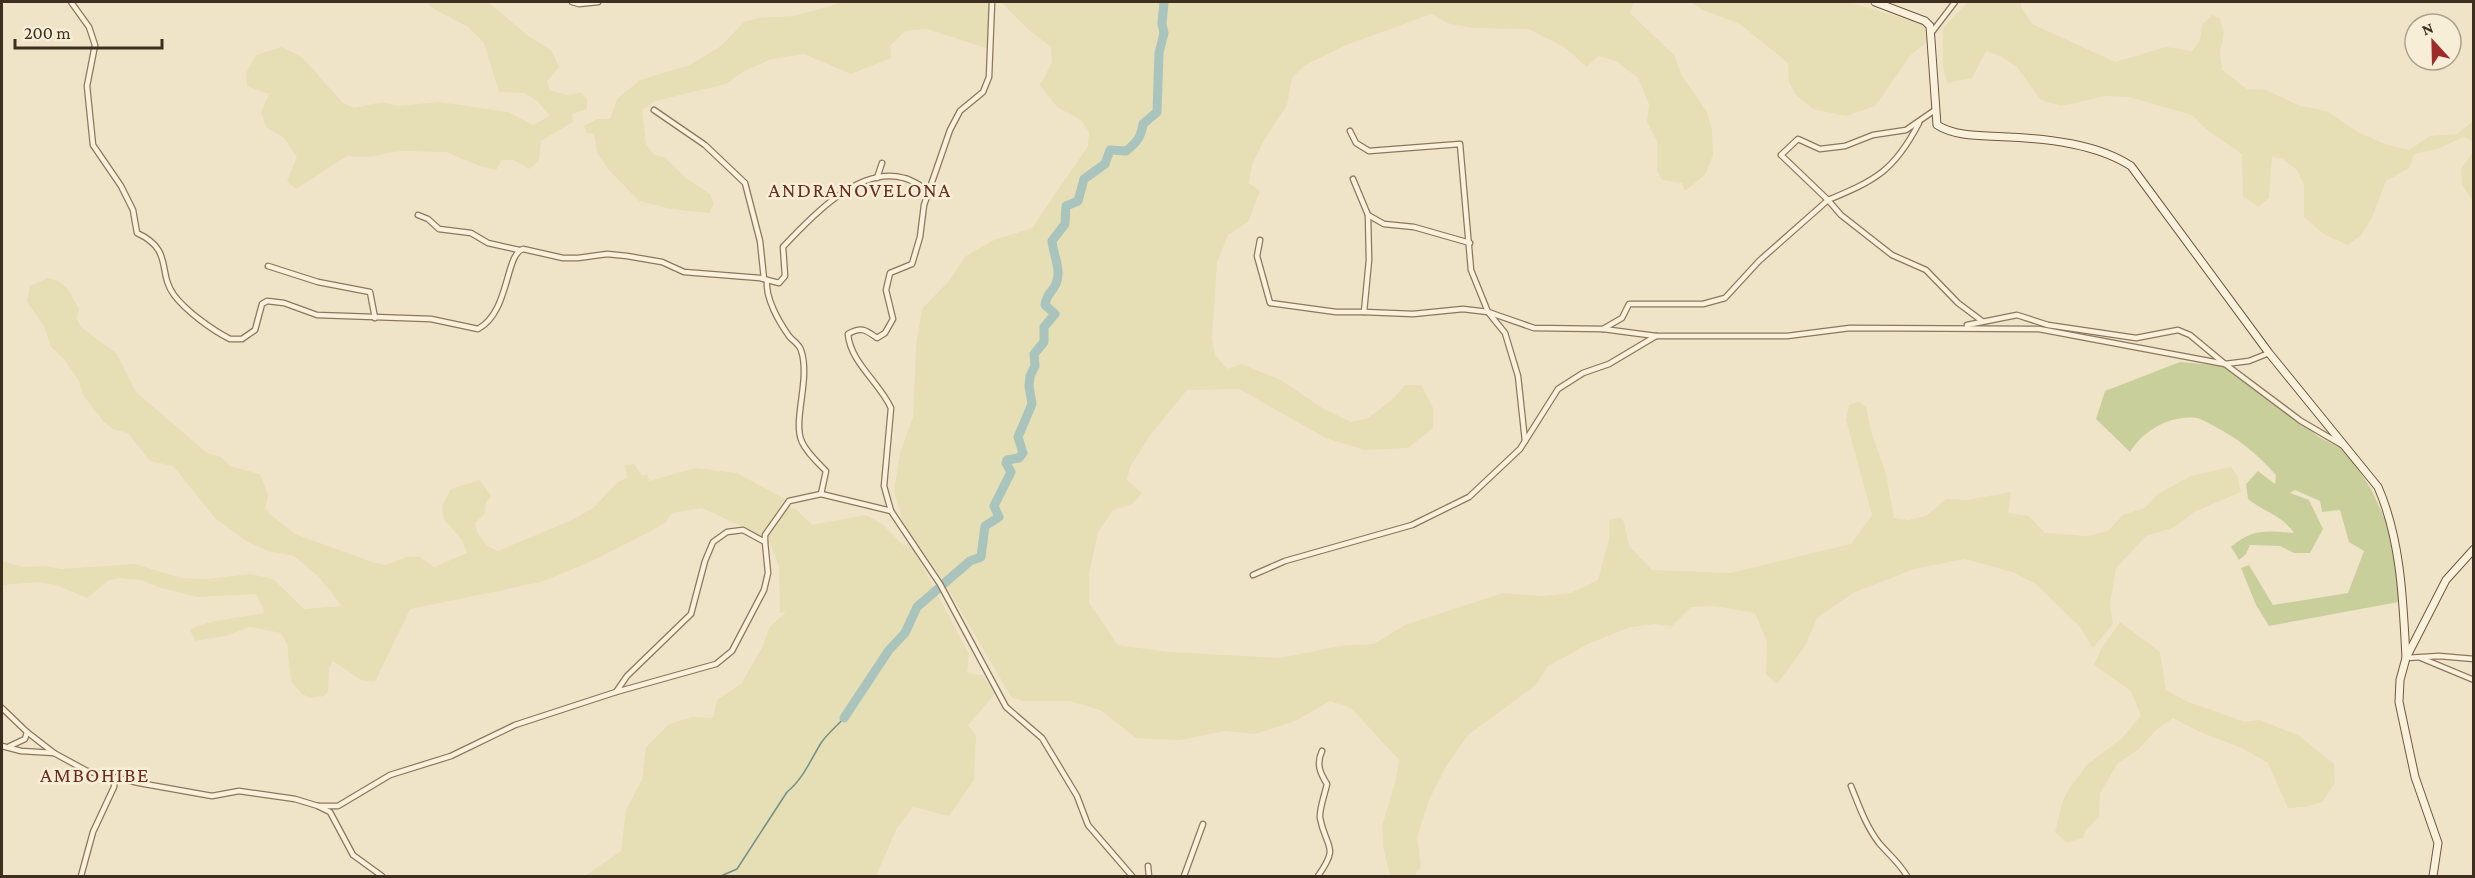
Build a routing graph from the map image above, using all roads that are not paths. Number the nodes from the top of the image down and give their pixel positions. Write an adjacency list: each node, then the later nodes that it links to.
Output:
1 (71, 2): 26 (street)
2 (572, 2): 3 (street)
3 (598, 2)
4 (992, 2): 15 (street)
5 (1875, 2): 7 (street)
6 (1955, 2): 7 (street)
7 (1932, 32): 9 (street)
8 (654, 110): 23 (street)
9 (1935, 110): 10 (street); 31 (street)
10 (1919, 122): 16 (street); 16 (street)
11 (1350, 132): 20 (street)
12 (882, 163): 13 (street)
13 (878, 178): 15 (street); 23 (street)
14 (1353, 179): 18 (street)
15 (930, 191): 36 (street)
16 (1828, 200): 27 (street); 29 (street)
17 (418, 215): 21 (street)
18 (1368, 215): 20 (street); 24 (street)
19 (1260, 240): 24 (street)
20 (1470, 243): 25 (street)
21 (519, 250): 23 (street); 26 (street)
22 (268, 266): 26 (street)
23 (766, 280): 35 (street)
24 (1364, 312): 25 (street)
25 (1488, 312): 29 (street); 33 (street)
26 (375, 318)
27 (1982, 321): 28 (street); 32 (street)
28 (1961, 327): 30 (street); 32 (street)
29 (1603, 329): 30 (street)
30 (1656, 336): 33 (street)
31 (2269, 353): 32 (street); 34 (street)
32 (2224, 364): 34 (street)
33 (1525, 441): 39 (street)
34 (2346, 447): 41 (street)
35 (821, 494): 36 (street); 37 (street)
36 (891, 511): 57 (street)
37 (765, 542): 44 (street); 44 (street)
38 (2474, 549): 41 (street)
39 (1253, 575)
40 (2419, 657): 41 (street); 42 (street); 43 (street)
41 (2406, 658): 62 (street)
42 (2474, 659)
43 (2474, 680)
44 (616, 692): 52 (street)
45 (2, 708): 46 (street)
46 (27, 732): 47 (street); 49 (street)
47 (4, 746): 49 (street)
48 (1322, 751): 60 (street)
49 (54, 753): 50 (street)
50 (115, 778): 52 (street); 55 (street)
51 (1851, 786): 61 (street)
52 (318, 806): 56 (street)
53 (1203, 824): 59 (street)
54 (1148, 866): 58 (street)
55 (81, 876)
56 (382, 876)
57 (1132, 876)
58 (1149, 876)
59 (1184, 876)
60 (1318, 876)
61 (1907, 876)
62 (2433, 876)

